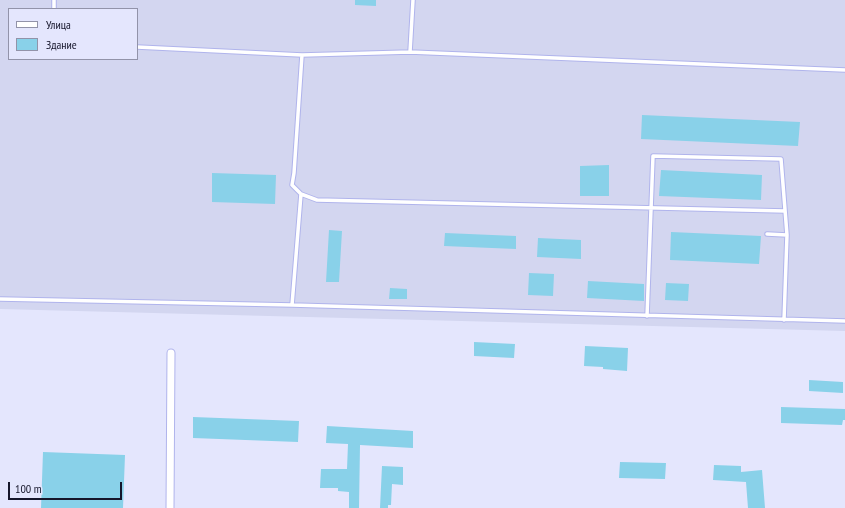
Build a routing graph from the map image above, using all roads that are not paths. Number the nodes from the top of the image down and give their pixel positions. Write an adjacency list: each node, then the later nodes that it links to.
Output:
1 (413, 0): 3 (lane)
2 (138, 47): 4 (lane)
3 (410, 52): 4 (lane); 5 (lane)
4 (302, 55): 6 (lane)
5 (845, 70)
6 (301, 194): 7 (lane); 12 (lane)
7 (651, 208): 8 (lane); 8 (lane); 13 (lane)
8 (785, 211): 10 (lane)
9 (767, 234): 10 (lane)
10 (787, 234): 14 (lane)
11 (0, 299): 12 (lane)
12 (292, 305): 13 (lane)
13 (647, 316): 14 (lane)
14 (784, 320): 15 (lane)
15 (845, 321)
16 (170, 353): 17 (street)
17 (170, 508)

